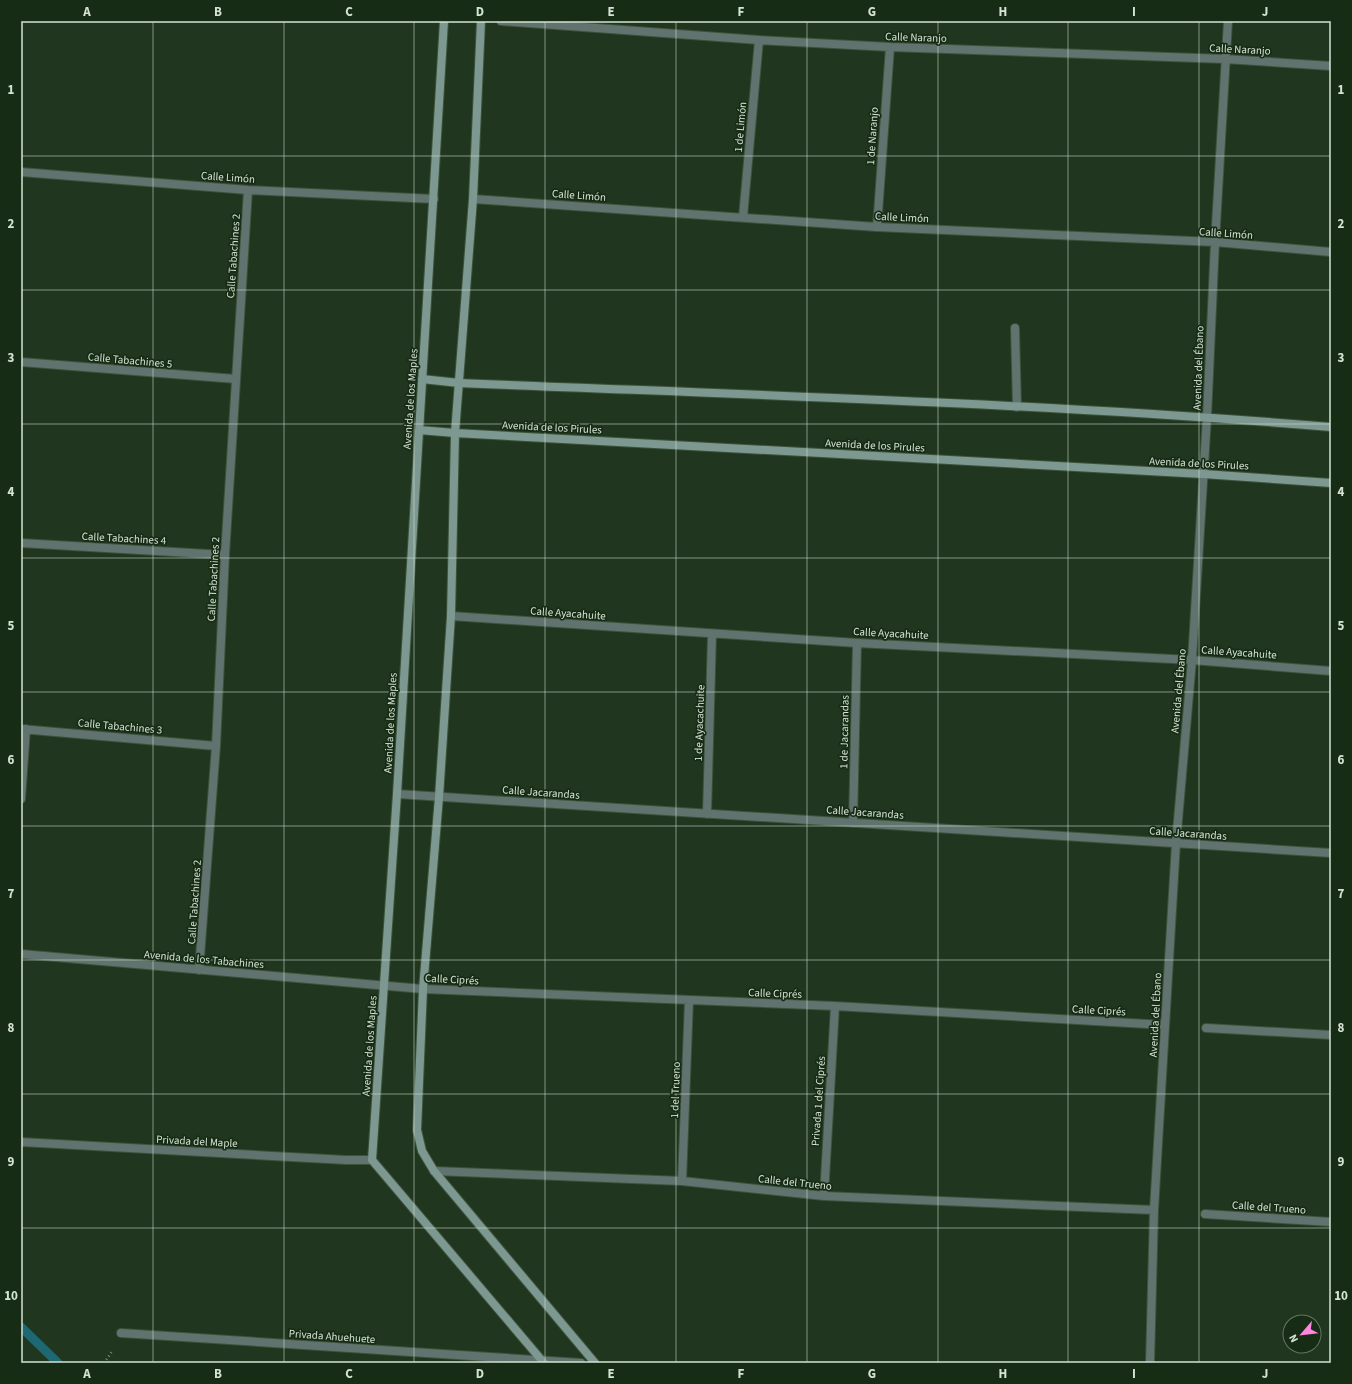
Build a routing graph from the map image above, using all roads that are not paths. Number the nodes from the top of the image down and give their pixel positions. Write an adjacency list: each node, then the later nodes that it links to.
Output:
1 (444, 21): 11 (street, Avenida de los Maples)
2 (481, 21): 12 (street)
3 (501, 21): 5 (street, Calle Naranjo)
4 (1228, 21): 7 (street, Avenida del Ébano)
5 (759, 40): 6 (street, Calle Naranjo); 13 (street, 1 de Limón)
6 (890, 47): 7 (street, Calle Naranjo); 14 (street, 1 de Naranjo)
7 (1225, 59): 8 (street, Calle Naranjo); 15 (street, Avenida del Ébano)
8 (1331, 66)
9 (21, 172): 10 (street, Calle Limón)
10 (248, 190): 11 (street, Calle Limón); 19 (street, Calle Tabachines 2)
11 (434, 199): 20 (street, Avenida de los Maples)
12 (472, 199): 13 (street, Calle Limón); 21 (street)
13 (743, 217): 14 (street, Calle Limón)
14 (877, 227): 15 (street, Calle Limón)
15 (1214, 242): 16 (street, Calle Limón); 23 (street, Avenida del Ébano)
16 (1331, 252)
17 (1015, 328): 22 (street)
18 (21, 362): 19 (street, Calle Tabachines 5)
19 (236, 379): 30 (street, Calle Tabachines 2)
20 (422, 379): 21 (street); 25 (street, Avenida de los Maples)
21 (459, 383): 22 (street); 26 (street)
22 (1017, 407): 23 (street)
23 (1207, 417): 24 (street); 27 (street, Avenida del Ébano)
24 (1331, 427)
25 (419, 430): 26 (street, Avenida de los Pirules); 38 (street, Avenida de los Maples)
26 (455, 433): 27 (street, Avenida de los Pirules); 31 (street)
27 (1203, 474): 28 (street, Avenida de los Pirules); 34 (street, Avenida del Ébano)
28 (1331, 482)
29 (21, 543): 30 (street, Calle Tabachines 4)
30 (225, 555): 37 (street, Calle Tabachines 2)
31 (450, 616): 32 (street, Calle Ayacahuite); 39 (street)
32 (712, 634): 33 (street, Calle Ayacahuite); 41 (street, 1 de Ayacachuite)
33 (857, 643): 34 (street, Calle Ayacahuite); 42 (street, 1 de Jacarandas)
34 (1192, 660): 35 (street, Calle Ayacahuite); 43 (street, Avenida del Ébano)
35 (1331, 670)
36 (24, 729): 37 (street, Calle Tabachines 3); 40 (street)
37 (216, 746): 46 (street, Calle Tabachines 2)
38 (397, 794): 39 (street, Calle Jacarandas); 47 (street, Avenida de los Maples)
39 (439, 797): 41 (street, Calle Jacarandas); 48 (street)
40 (21, 799)
41 (707, 814): 42 (street, Calle Jacarandas)
42 (853, 822): 43 (street, Calle Jacarandas)
43 (1176, 843): 44 (street, Calle Jacarandas); 51 (street, Avenida del Ébano)
44 (1331, 853)
45 (21, 954): 46 (street, Avenida de los Tabachines)
46 (200, 970): 47 (street, Avenida de los Tabachines)
47 (384, 986): 48 (street, Calle Ciprés); 55 (street, Avenida de los Maples)
48 (423, 988): 49 (street, Calle Ciprés); 56 (street)
49 (689, 1000): 50 (street, Calle Ciprés); 57 (street, 1 del Trueno)
50 (835, 1006): 51 (street, Calle Ciprés); 58 (street, Privada 1 del Ciprés)
51 (1165, 1025): 59 (street, Avenida del Ébano)
52 (1206, 1028): 53 (street)
53 (1331, 1035)
54 (21, 1142): 55 (street, Privada del Maple)
55 (372, 1160): 63 (street)
56 (434, 1171): 57 (street, Calle del Trueno); 65 (street)
57 (682, 1181): 58 (street, Calle del Trueno)
58 (824, 1196): 59 (street, Calle del Trueno)
59 (1154, 1210): 66 (street, Avenida del Ébano)
60 (1205, 1214): 61 (street, Calle del Trueno)
61 (1331, 1222)
62 (121, 1333): 63 (street, Privada Ahuehuete)
63 (543, 1362): 64 (street, Privada Ahuehuete)
64 (581, 1363)
65 (595, 1363)
66 (1150, 1363)

